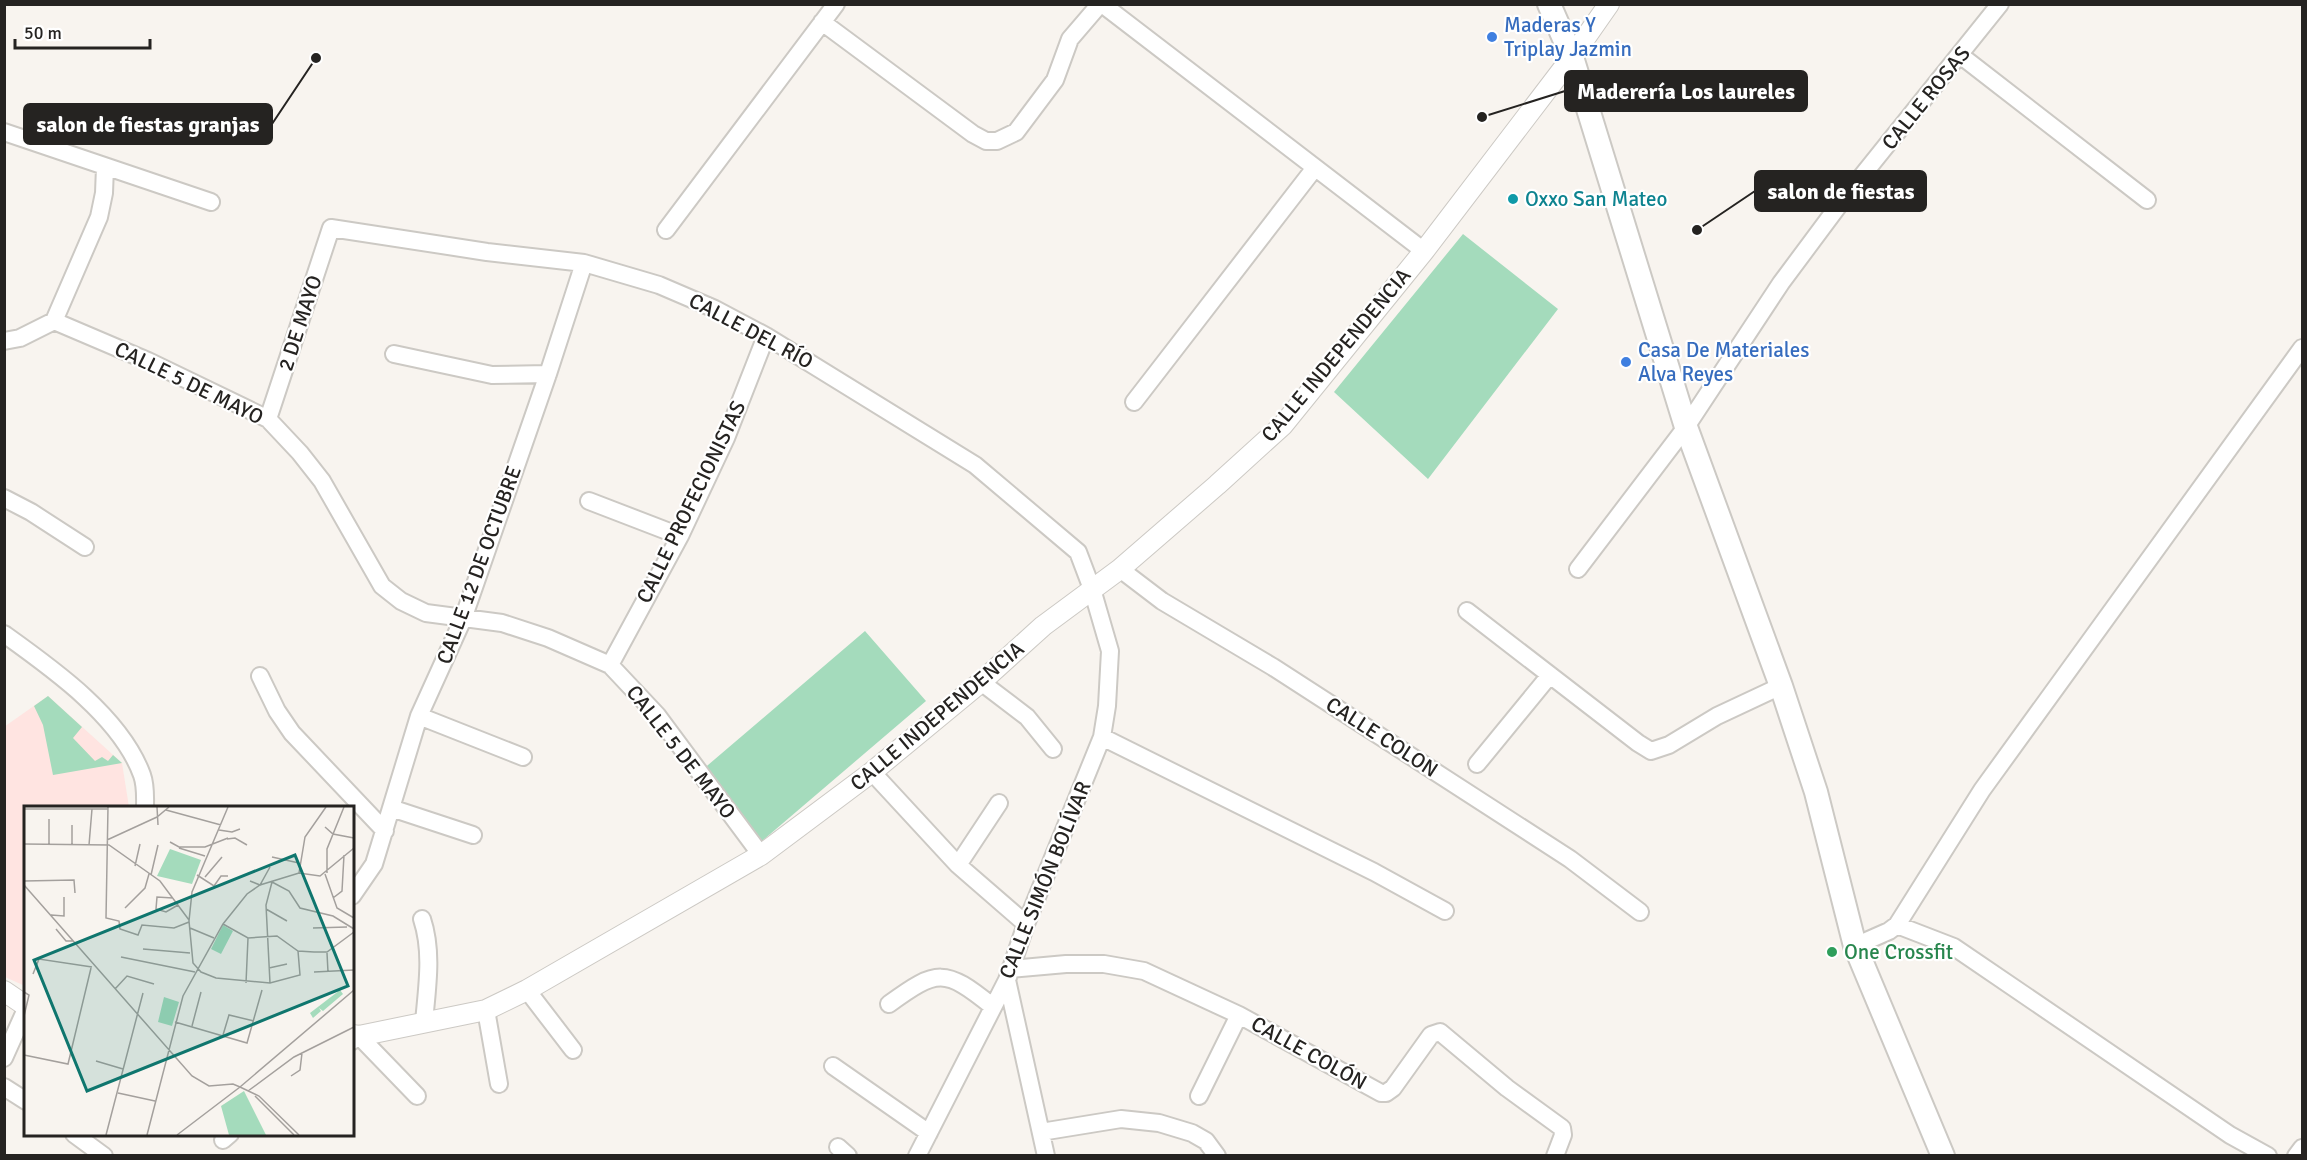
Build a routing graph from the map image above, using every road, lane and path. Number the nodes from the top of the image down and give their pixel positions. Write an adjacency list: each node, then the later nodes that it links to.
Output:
1 (836, 4): 6 (street)
2 (1101, 4): 6 (street); 11 (street, CALLE INDEPENDENCIA)
3 (1549, 4): 8 (main road)
4 (1609, 4): 8 (street, CALLE INDEPENDENCIA)
5 (2000, 4): 7 (street, CALLE ROSAS)
6 (822, 22): 15 (street)
7 (1960, 55): 12 (street); 26 (street, CALLE ROSAS)
8 (1572, 57): 16 (street, CALLE INDEPENDENCIA); 26 (main road)
9 (4, 132): 10 (street)
10 (105, 167): 13 (street); 18 (street)
11 (1314, 168): 16 (street, CALLE INDEPENDENCIA); 24 (street)
12 (2147, 200)
13 (212, 202)
14 (331, 228): 17 (street, CALLE DEL RÍO); 25 (street, 2 DE MAYO)
15 (666, 230)
16 (1424, 250): 31 (street, CALLE INDEPENDENCIA)
17 (584, 263): 19 (street, CALLE DEL RÍO); 23 (street, CALLE 12 DE OCTUBRE)
18 (54, 321): 20 (street); 25 (street, CALLE 5 DE MAYO)
19 (766, 336): 29 (street, CALLE PROFECIONISTAS); 33 (street, CALLE DEL RÍO)
20 (4, 341)
21 (2302, 348): 60 (street)
22 (394, 354): 23 (street)
23 (548, 374): 35 (street, CALLE 12 DE OCTUBRE)
24 (1134, 402)
25 (268, 419): 35 (street, CALLE 5 DE MAYO)
26 (1686, 427): 32 (street, CALLE ROSAS); 41 (main road)
27 (4, 498): 30 (street)
28 (590, 501): 29 (street)
29 (680, 536): 37 (street, CALLE PROFECIONISTAS)
30 (86, 547)
31 (1120, 569): 33 (street, CALLE INDEPENDENCIA); 57 (street, CALLE COLON)
32 (1578, 569)
33 (1092, 589): 40 (street, CALLE INDEPENDENCIA); 43 (street, CALLE SIMÓN BOLÍVAR)
34 (1467, 610): 38 (street)
35 (464, 619): 37 (street, CALLE 5 DE MAYO); 42 (street, CALLE 12 DE OCTUBRE)
36 (4, 634): 49 (street)
37 (610, 665): 53 (street, CALLE 5 DE MAYO)
38 (1550, 675): 41 (street); 46 (street)
39 (260, 676): 51 (street)
40 (981, 682): 44 (street); 47 (street, CALLE INDEPENDENCIA)
41 (1781, 686): 61 (main road)
42 (419, 716): 45 (street); 50 (street, CALLE 12 DE OCTUBRE)
43 (1102, 737): 56 (street); 59 (street, CALLE SIMÓN BOLÍVAR)
44 (1053, 749)
45 (523, 757)
46 (1477, 764)
47 (872, 772): 53 (street, CALLE INDEPENDENCIA); 54 (street)
48 (999, 803): 54 (street)
49 (145, 806)
50 (391, 808): 51 (street, CALLE 12 DE OCTUBRE); 52 (street)
51 (385, 831): 55 (street, CALLE 12 DE OCTUBRE)
52 (473, 835)
53 (761, 855): 63 (street, CALLE INDEPENDENCIA)
54 (958, 865): 59 (street)
55 (354, 893)
56 (1445, 912)
57 (1640, 912)
58 (422, 919): 71 (street)
59 (1026, 924): 62 (street, CALLE SIMÓN BOLÍVAR)
60 (1897, 925): 61 (street); 91 (street)
61 (1855, 946): 90 (main road)
62 (1008, 975): 67 (street, CALLE SIMÓN BOLÍVAR); 70 (street, CALLE COLÓN); 81 (street)
63 (527, 990): 68 (street, CALLE INDEPENDENCIA); 73 (street)
64 (4, 991): 66 (street)
65 (889, 1004): 67 (street)
66 (24, 1006)
67 (992, 1006): 82 (street, CALLE SIMÓN BOLÍVAR)
68 (486, 1010): 71 (street, CALLE INDEPENDENCIA); 76 (street)
69 (24, 1012): 74 (street)
70 (1239, 1015): 79 (street); 89 (street, CALLE COLÓN)
71 (424, 1022): 72 (street, CALLE INDEPENDENCIA)
72 (355, 1037): 78 (street)
73 (573, 1050)
74 (4, 1058)
75 (832, 1066): 82 (street)
76 (499, 1084)
77 (4, 1087): 80 (street)
78 (417, 1096)
79 (1199, 1096)
80 (24, 1100)
81 (1041, 1132): 87 (street); 88 (street)
82 (929, 1133): 86 (street, CALLE SIMÓN BOLÍVAR)
83 (77, 1136): 85 (street)
84 (2302, 1148): 92 (street)
85 (104, 1155)
86 (917, 1155)
87 (1046, 1155)
88 (1217, 1155)
89 (1555, 1155)
90 (1943, 1155)
91 (2268, 1155)
92 (2296, 1155)

